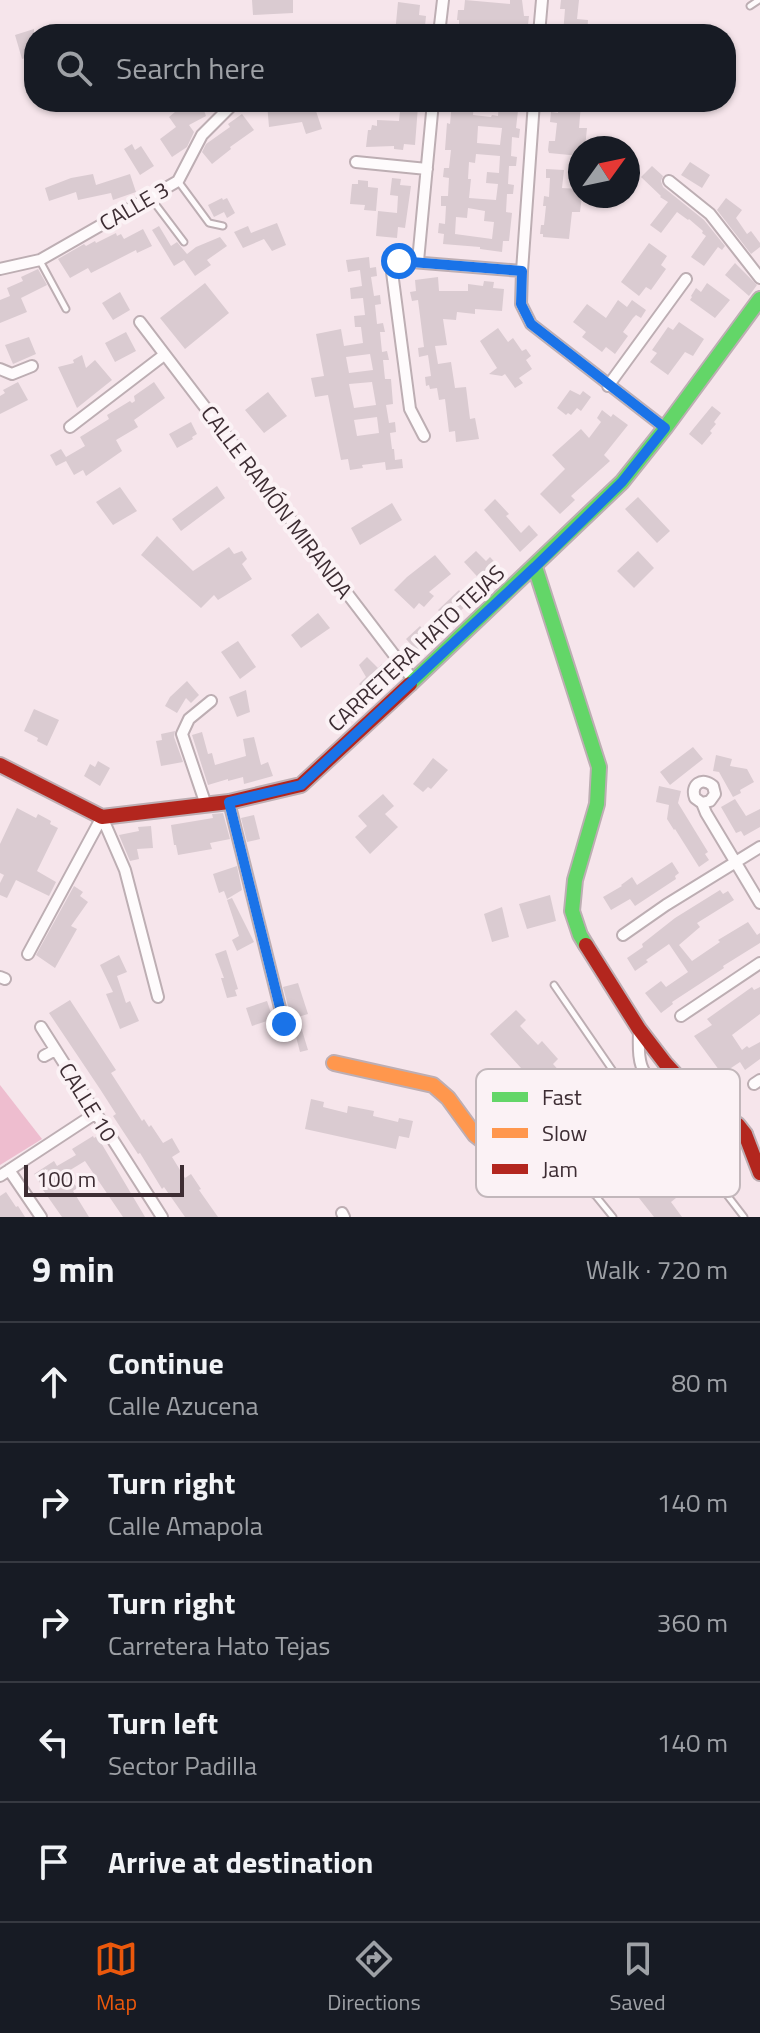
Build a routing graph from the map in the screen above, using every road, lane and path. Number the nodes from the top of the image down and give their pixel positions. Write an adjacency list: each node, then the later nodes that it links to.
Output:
1 (443, 0): 5 (street)
2 (542, 0): 6 (street)
3 (759, 0): 4 (lane)
4 (750, 6)
5 (440, 24)
6 (540, 24)
7 (225, 112): 12 (street, CALLE 3)
8 (432, 112): 11 (street)
9 (533, 112): 20 (street)
10 (356, 162): 11 (street)
11 (427, 169): 18 (street)
12 (178, 181): 14 (street, CALLE 3); 15 (lane)
13 (669, 181): 21 (street)
14 (149, 196): 16 (lane); 17 (street, CALLE 3)
15 (223, 226)
16 (184, 242)
17 (40, 260): 19 (street, CALLE 3); 24 (lane)
18 (418, 261): 20 (street); 32 (street)
19 (0, 269)
20 (522, 271): 29 (street)
21 (760, 278)
22 (686, 279): 29 (street)
23 (760, 299): 31 (street, CARRETERA HATO TEJAS)
24 (66, 309)
25 (140, 322): 26 (street, CALLE RAMÓN MIRANDA)
26 (164, 355): 30 (street); 34 (street, CALLE RAMÓN MIRANDA)
27 (32, 366): 28 (street)
28 (0, 369)
29 (608, 386): 31 (street)
30 (70, 427)
31 (665, 428): 33 (street, CARRETERA HATO TEJAS)
32 (424, 436)
33 (535, 567): 34 (street, CARRETERA HATO TEJAS); 52 (street)
34 (414, 681): 37 (street, CARRETERA HATO TEJAS)
35 (211, 701): 39 (street)
36 (0, 765): 40 (street)
37 (229, 802): 39 (street, CARRETERA HATO TEJAS); 50 (street)
38 (702, 803): 42 (street)
39 (206, 805): 40 (street, CARRETERA HATO TEJAS)
40 (102, 817): 45 (street); 48 (street)
41 (760, 847): 42 (street)
42 (735, 861): 43 (street); 44 (street)
43 (760, 903)
44 (623, 935)
45 (28, 954)
46 (760, 963): 49 (street)
47 (554, 985): 56 (lane)
48 (158, 997)
49 (681, 1016)
50 (284, 1024)
51 (41, 1027): 53 (street, CALLE 10)
52 (639, 1029): 57 (street); 58 (street)
53 (55, 1050): 54 (street); 59 (street, CALLE 10)
54 (44, 1056)
55 (334, 1063): 62 (street)
56 (612, 1069)
57 (643, 1069)
58 (670, 1069)
59 (96, 1113): 64 (street); 69 (street, CALLE 10)
60 (740, 1128): 61 (street)
61 (745, 1134): 63 (street); 65 (street)
62 (476, 1136)
63 (740, 1136)
64 (5, 1173): 68 (street)
65 (760, 1173)
66 (597, 1197): 70 (lane)
67 (729, 1197): 71 (lane)
68 (41, 1217)
69 (162, 1217)
70 (613, 1217)
71 (744, 1217)

